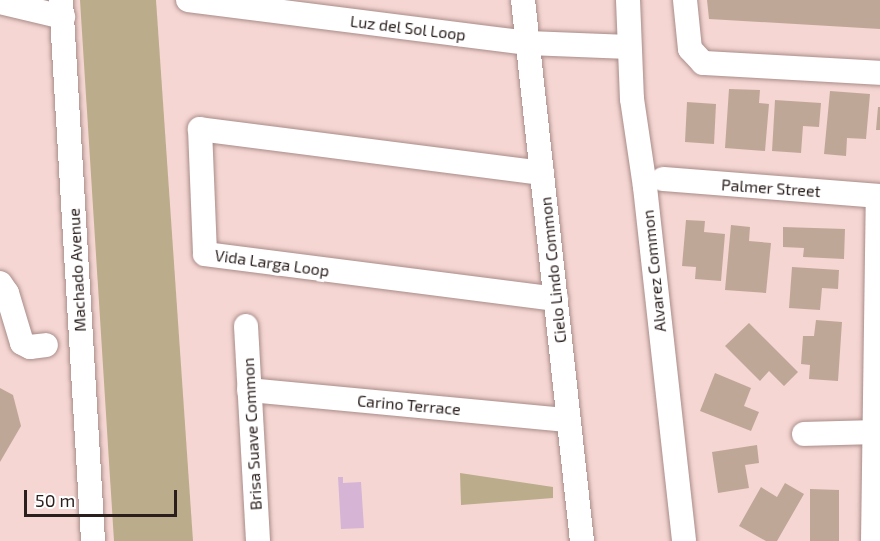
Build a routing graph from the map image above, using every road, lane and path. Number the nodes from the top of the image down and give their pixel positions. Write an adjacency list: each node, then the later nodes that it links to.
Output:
1 (188, 0): 7 (street, Luz del Sol Loop)
2 (523, 0): 7 (street, Cielo Lindo Common)
3 (628, 0): 8 (street, Alvarez Common)
4 (685, 0): 9 (street)
5 (0, 2): 6 (street)
6 (62, 9): 21 (street, Machado Avenue)
7 (528, 43): 8 (street, Luz del Sol Loop); 10 (street, Cielo Lindo Common)
8 (629, 47): 24 (street, Alvarez Common)
9 (880, 73)
10 (542, 173): 14 (street, Cielo Lindo Common); 14 (street, Vida Larga Loop)
11 (663, 179): 12 (street, Palmer Street)
12 (879, 196): 19 (street)
13 (0, 283): 16 (street)
14 (556, 300): 18 (street, Cielo Lindo Common)
15 (246, 326): 17 (street, Brisa Suave Common)
16 (46, 345)
17 (249, 390): 18 (street, Carino Terrace); 22 (street, Brisa Suave Common)
18 (569, 420): 23 (street, Cielo Lindo Common)
19 (875, 432): 20 (street); 25 (street)
20 (804, 434)
21 (93, 541)
22 (258, 541)
23 (582, 541)
24 (684, 541)
25 (873, 541)

